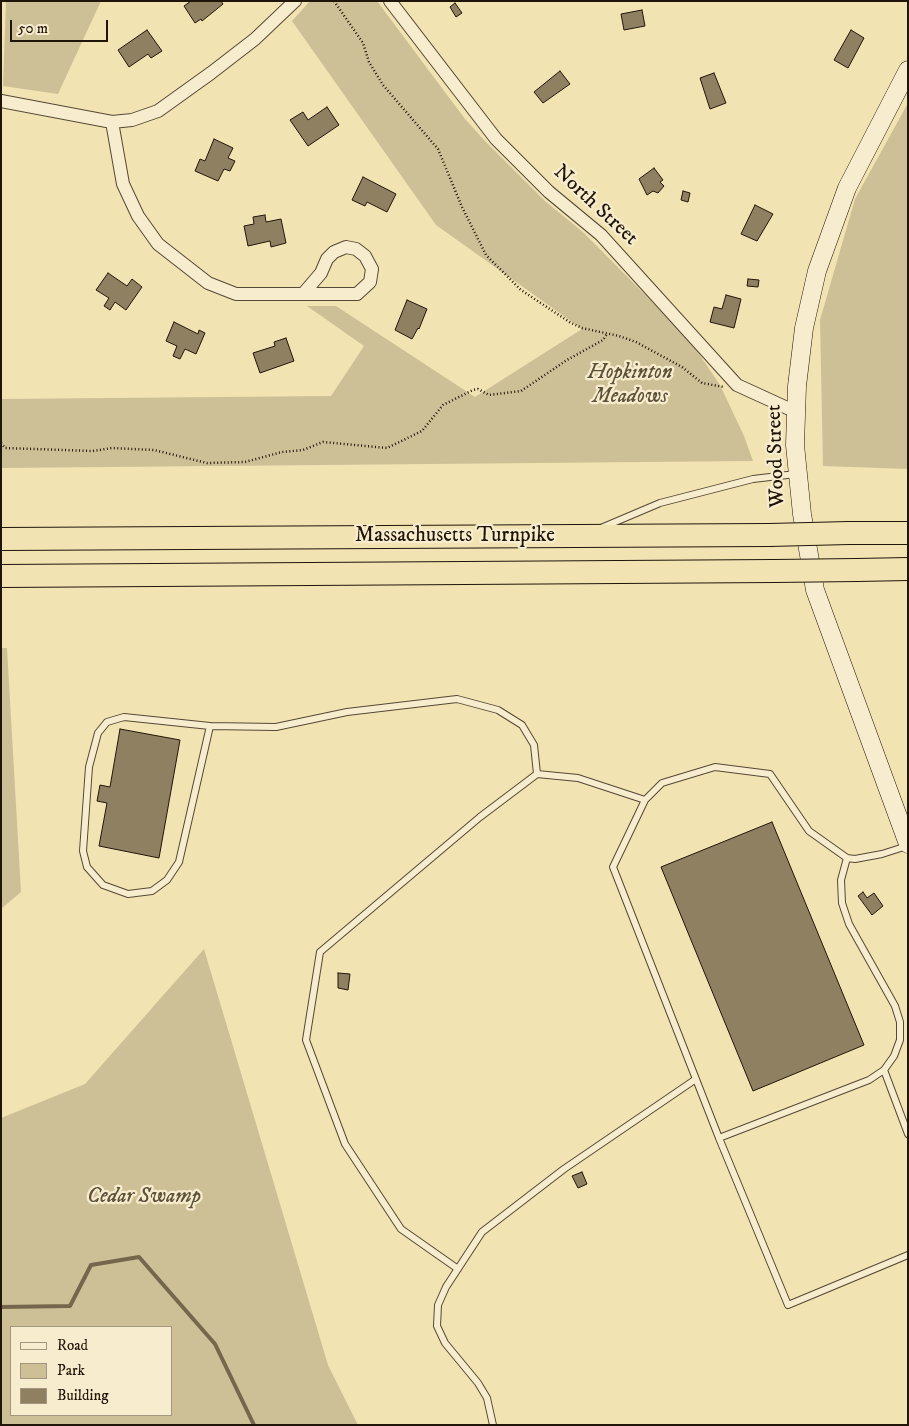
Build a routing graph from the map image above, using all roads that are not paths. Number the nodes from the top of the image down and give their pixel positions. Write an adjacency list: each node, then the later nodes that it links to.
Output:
1 (295, 1): 5 (street)
2 (390, 1): 7 (street, North Street)
3 (908, 70): 7 (main road, Wood Street)
4 (1, 101): 5 (street)
5 (112, 122): 6 (street)
6 (302, 294): 6 (street)
7 (796, 412): 8 (main road, Wood Street)
8 (796, 474): 10 (lane); 17 (main road, Wood Street)
9 (908, 533): 10 (highway, Massachusetts Turnpike, bridge)
10 (579, 538): 11 (highway, Massachusetts Turnpike)
11 (1, 539)
12 (908, 570): 13 (highway, Massachusetts Turnpike, bridge)
13 (1, 576)
14 (210, 726): 14 (lane); 15 (lane)
15 (537, 774): 16 (lane); 24 (lane)
16 (645, 800): 18 (lane); 20 (lane)
17 (907, 840): 18 (lane)
18 (847, 858): 19 (lane)
19 (884, 1070): 21 (lane); 22 (lane)
20 (696, 1079): 22 (lane); 24 (lane)
21 (908, 1134)
22 (719, 1138): 23 (lane)
23 (908, 1255)
24 (458, 1269): 25 (lane)
25 (493, 1425)

